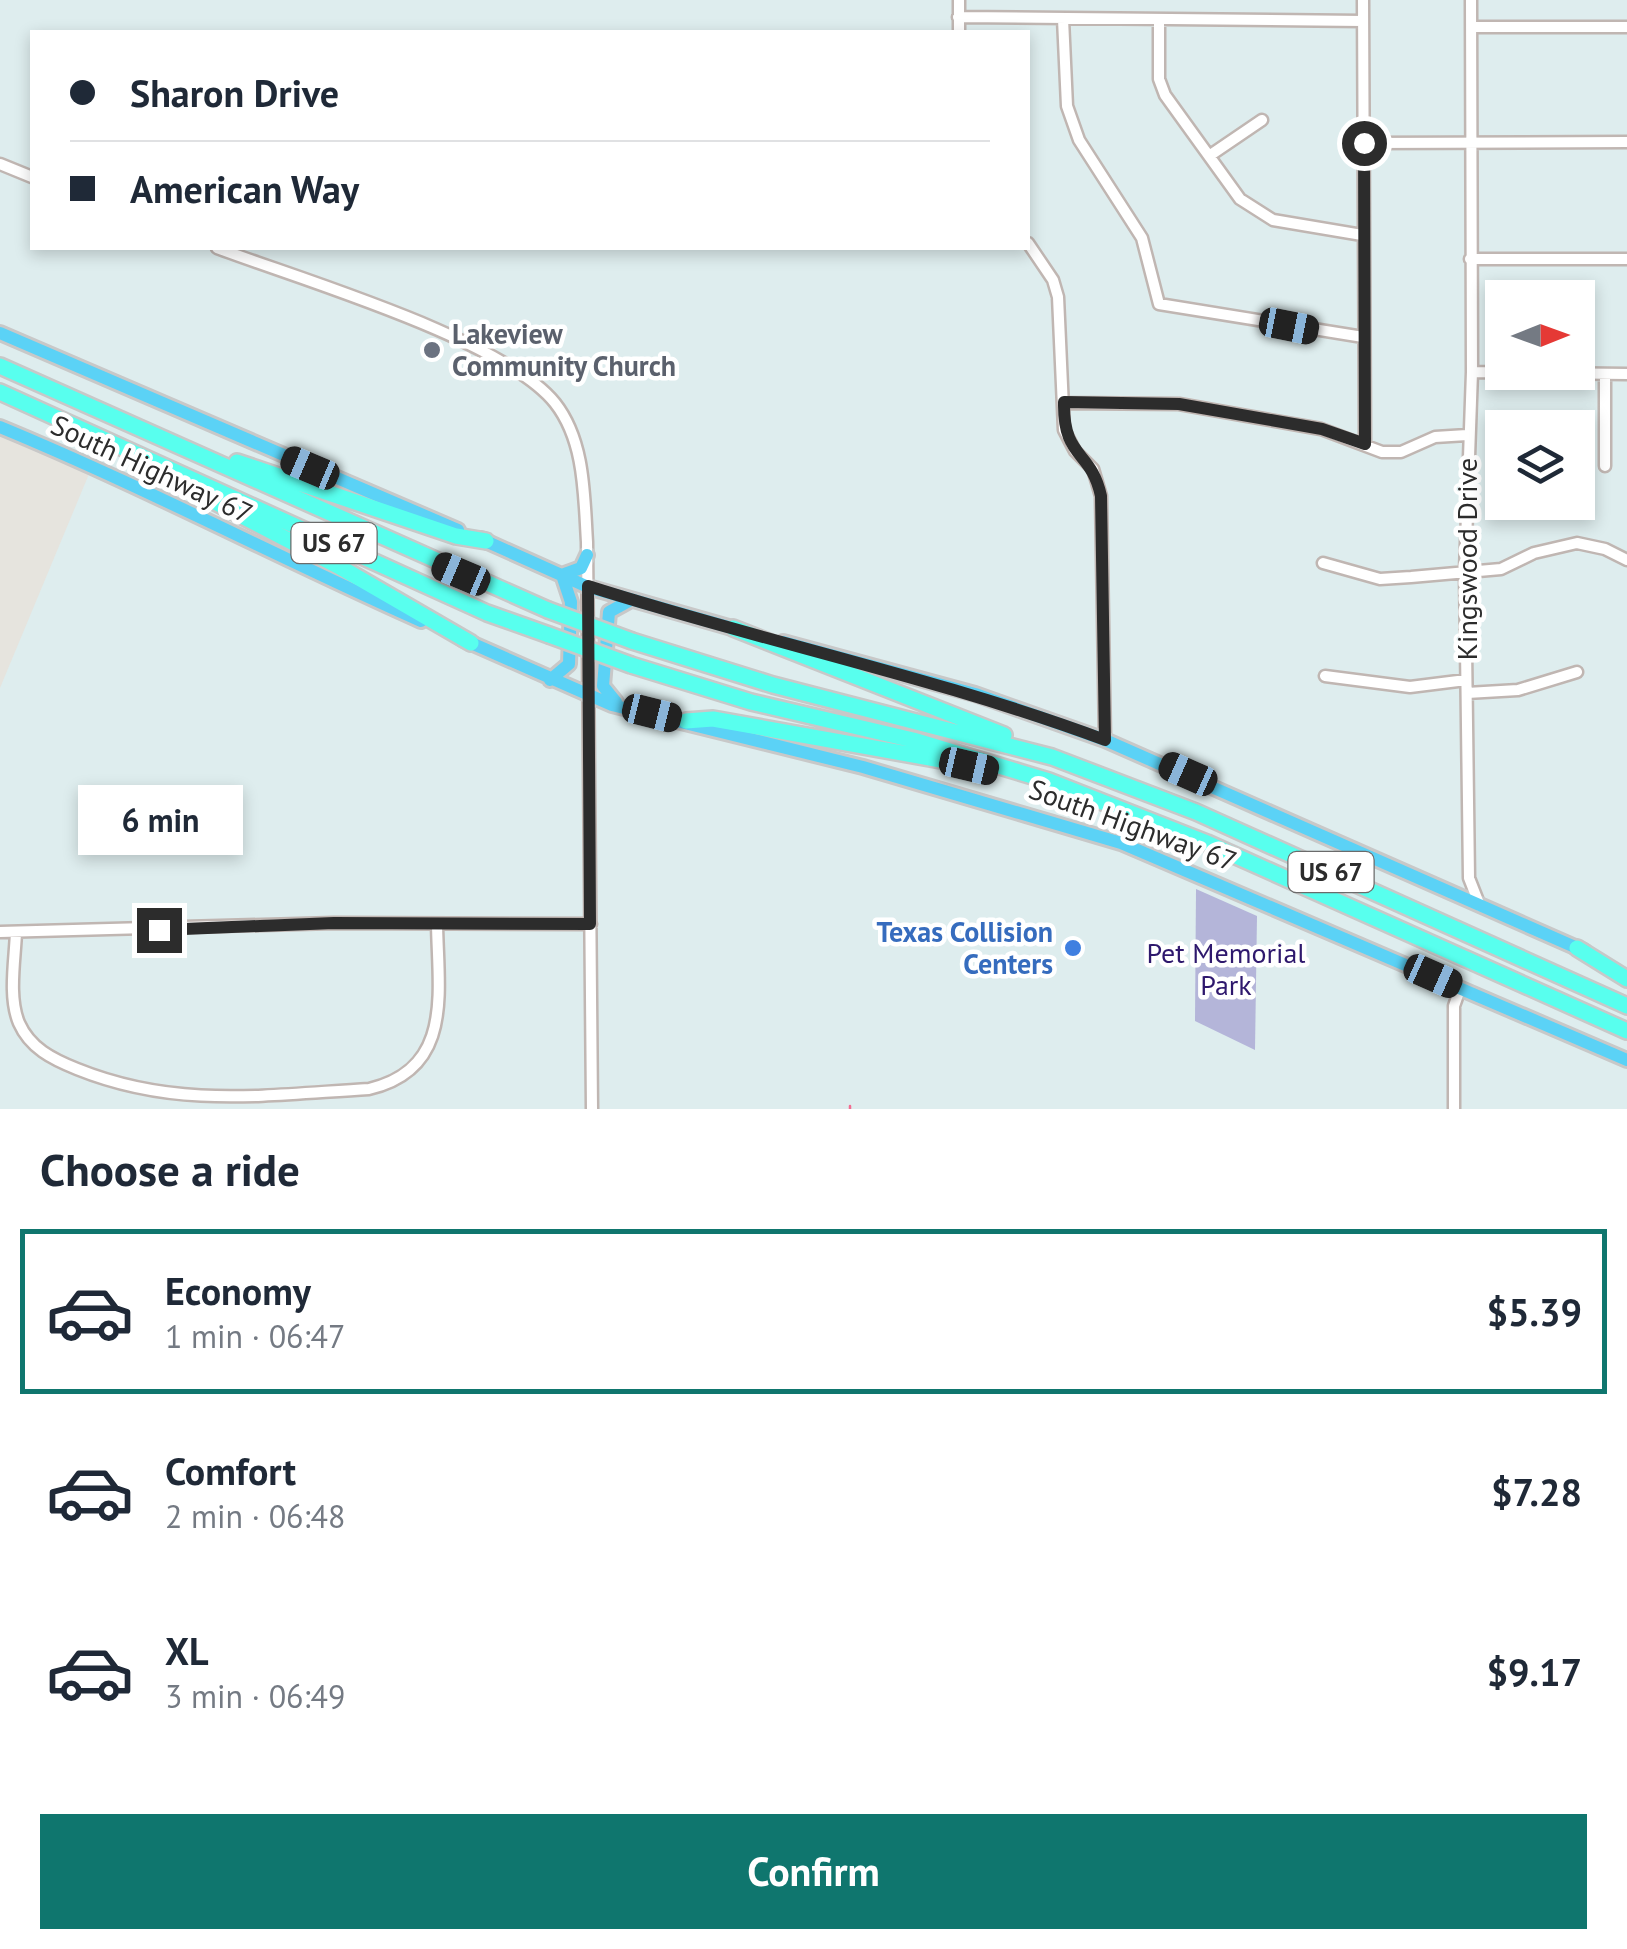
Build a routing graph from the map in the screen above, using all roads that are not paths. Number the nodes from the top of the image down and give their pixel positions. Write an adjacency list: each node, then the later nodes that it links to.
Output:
1 (959, 0): 4 (street)
2 (1363, 0): 7 (street)
3 (1471, 0): 8 (street, Kingswood Drive)
4 (958, 17): 5 (street); 10 (street)
5 (1063, 19): 6 (street); 24 (street)
6 (1159, 20): 7 (street); 15 (street)
7 (1363, 21): 14 (street)
8 (1471, 27): 9 (street); 12 (street, Kingswood Drive)
9 (1627, 27)
10 (960, 30)
11 (1262, 120): 15 (street)
12 (1471, 142): 13 (street); 14 (street); 21 (street, Kingswood Drive)
13 (1627, 142)
14 (1364, 143): 18 (street)
15 (1212, 154): 18 (street)
16 (0, 164): 17 (street)
17 (30, 176)
18 (1362, 235): 24 (street)
19 (1030, 246): 30 (street)
20 (223, 250): 38 (street)
21 (1470, 259): 22 (street); 26 (street, Kingswood Drive)
22 (1627, 259)
23 (0, 334): 37 (main road)
24 (1363, 337): 34 (street)
25 (0, 366): 31 (highway, US 67)
26 (1472, 372): 27 (street); 33 (street, Kingswood Drive)
27 (1605, 374): 28 (street); 36 (street)
28 (1627, 374)
29 (0, 392): 35 (highway, US 67)
30 (1064, 402): 34 (street); 55 (street)
31 (106, 413): 37 (highway); 56 (highway, US 67, bridge)
32 (0, 426): 46 (main road, South Highway 67)
33 (1468, 435): 34 (street); 41 (street, Kingswood Drive)
34 (1365, 444)
35 (121, 445): 46 (highway); 57 (highway, US 67, bridge)
36 (1605, 466)
37 (486, 541): 42 (main road)
38 (587, 555): 42 (main road); 43 (street)
39 (1627, 560): 41 (street)
40 (1323, 563): 41 (street)
41 (1465, 572): 50 (street, Kingswood Drive)
42 (562, 575): 43 (main road); 49 (main road)
43 (588, 586): 44 (main road); 51 (street)
44 (632, 600): 45 (main road); 53 (main road)
45 (733, 628): 55 (main road); 56 (highway)
46 (470, 643): 49 (main road, South Highway 67)
47 (1577, 672): 52 (street)
48 (1325, 676): 50 (street)
49 (550, 680): 51 (main road, South Highway 67)
50 (1466, 680): 52 (street, Kingswood Drive)
51 (590, 693): 53 (main road, South Highway 67); 62 (street)
52 (1467, 693): 58 (street, Kingswood Drive)
53 (619, 705): 54 (main road, South Highway 67)
54 (686, 721): 57 (highway); 68 (main road, South Highway 67)
55 (1105, 740): 59 (main road)
56 (1029, 750): 69 (highway, US 67)
57 (1049, 780): 70 (highway, US 67)
58 (1469, 878): 59 (street); 60 (street, Kingswood Drive)
59 (1454, 894): 60 (main road)
60 (1480, 906): 65 (main road)
61 (438, 924): 62 (street); 64 (street); 64 (street)
62 (590, 924): 72 (street)
63 (0, 932): 64 (street)
64 (16, 932)
65 (1577, 948): 66 (main road); 67 (highway)
66 (1627, 970)
67 (1627, 979)
68 (1460, 989): 71 (main road, South Highway 67); 73 (street)
69 (1627, 1006)
70 (1627, 1032)
71 (1627, 1060)
72 (592, 1109)
73 (1454, 1109)

